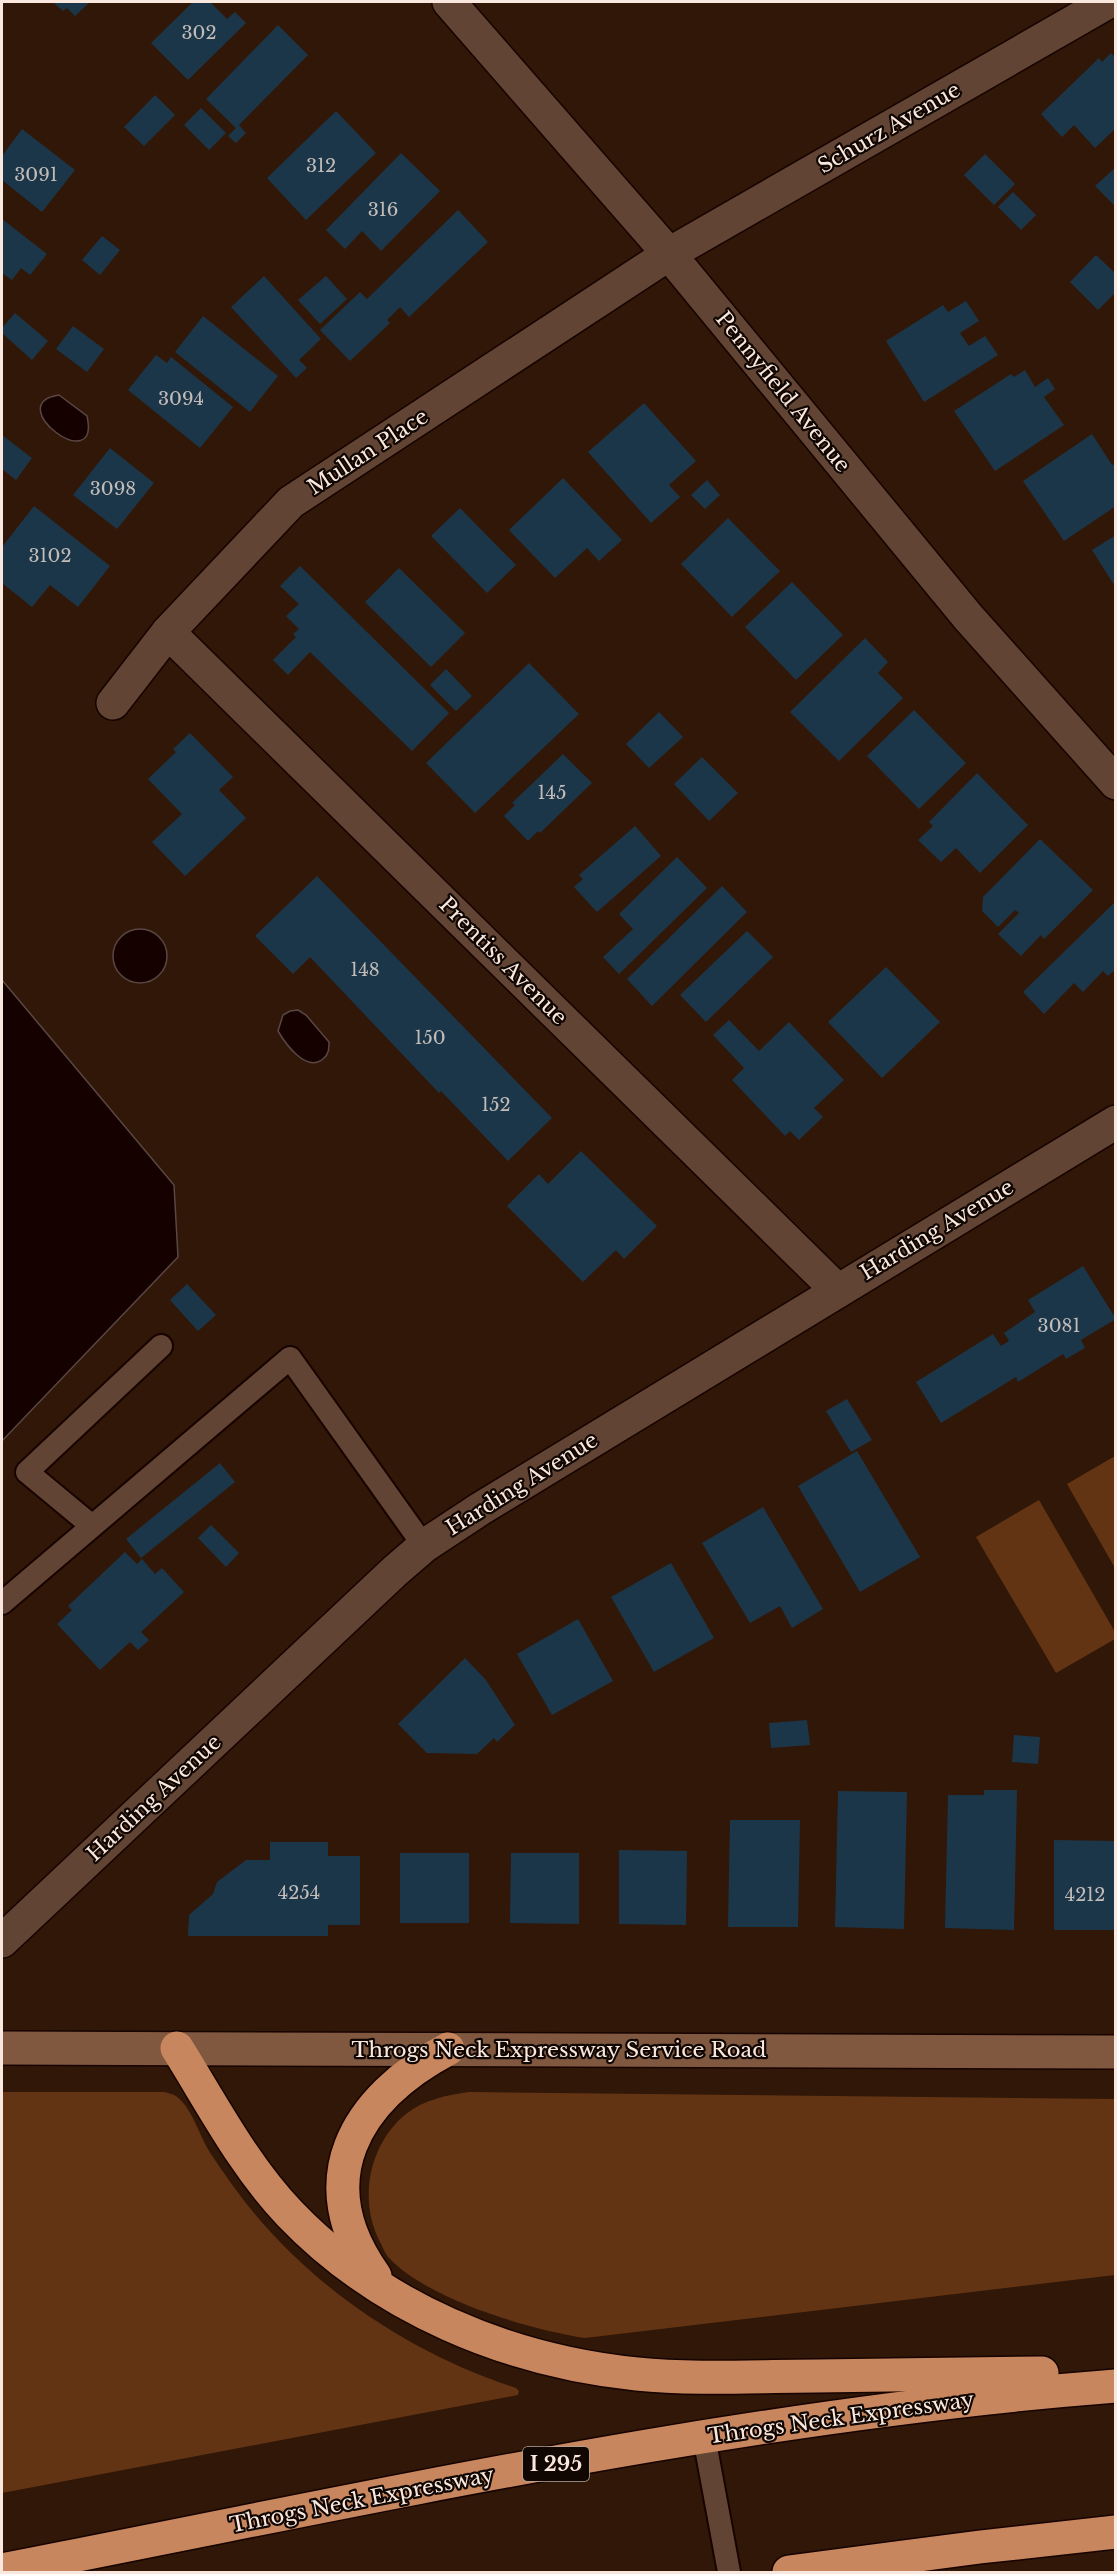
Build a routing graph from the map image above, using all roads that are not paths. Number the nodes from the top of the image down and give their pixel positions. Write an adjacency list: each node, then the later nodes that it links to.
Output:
1 (449, 2): 3 (street, Pennyfield Avenue)
2 (1108, 2): 3 (street, Schurz Avenue)
3 (669, 254): 4 (street, Mullan Place); 6 (street, Pennyfield Avenue)
4 (168, 632): 5 (street, Mullan Place); 8 (street, Prentiss Avenue)
5 (113, 703)
6 (1116, 783)
7 (1116, 1122): 8 (street, Harding Avenue)
8 (838, 1291): 11 (street, Harding Avenue)
9 (161, 1346): 10 (lane)
10 (92, 1526): 11 (lane); 12 (lane)
11 (424, 1546): 13 (street, Harding Avenue)
12 (2, 1603)
13 (2, 1941)
14 (2, 2048): 15 (main road, Throgs Neck Expressway Service Road)
15 (177, 2048): 16 (main road, Throgs Neck Expressway Service Road); 18 (highway)
16 (448, 2049): 17 (main road, Throgs Neck Expressway Service Road); 18 (highway)
17 (1116, 2052)
18 (403, 2302): 19 (highway)
19 (1116, 2372)
20 (1116, 2386): 21 (highway, Throgs Neck Expressway / I 295)
21 (704, 2437): 23 (highway, Throgs Neck Expressway / I 295); 24 (lane)
22 (1116, 2532): 25 (highway)
23 (2, 2570)
24 (729, 2572)
25 (789, 2572)

